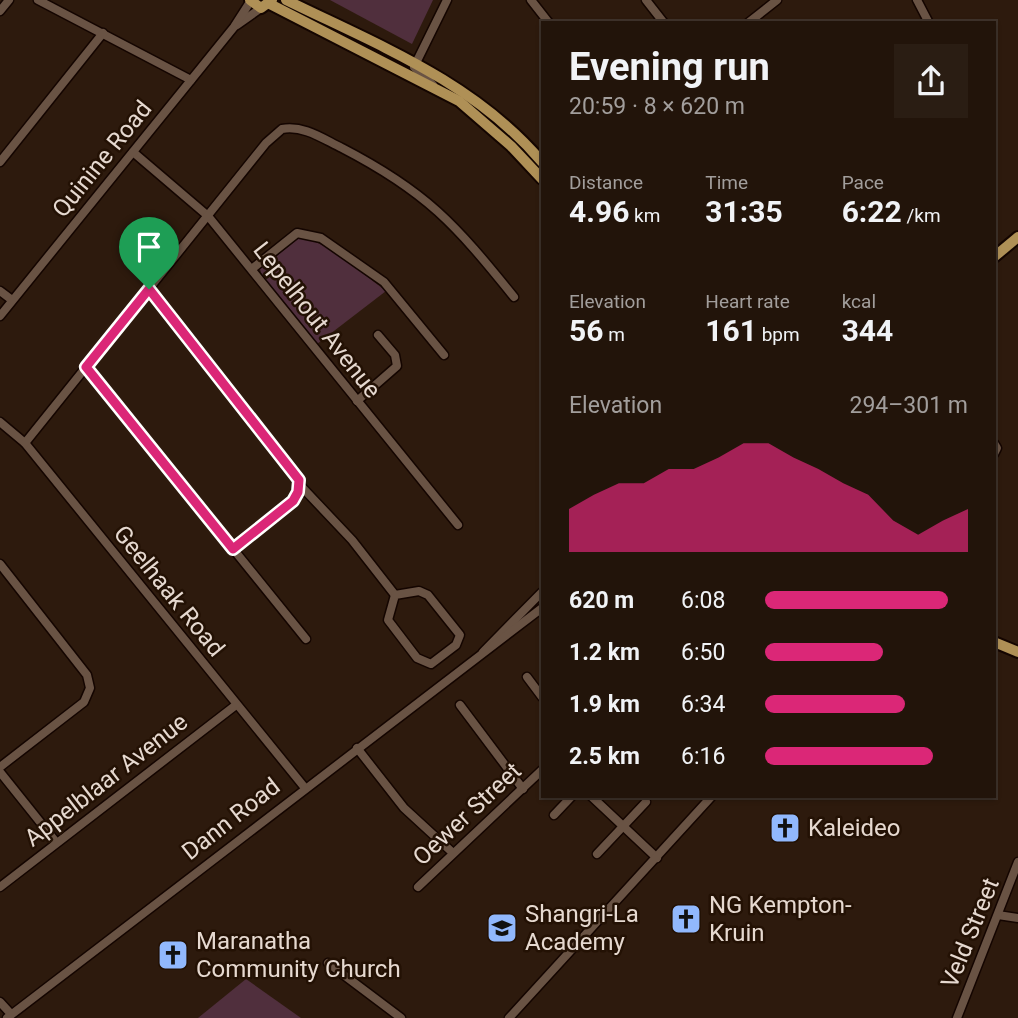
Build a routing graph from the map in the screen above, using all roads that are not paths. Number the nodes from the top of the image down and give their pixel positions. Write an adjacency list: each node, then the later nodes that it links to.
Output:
1 (9, 0): 11 (street)
2 (38, 0): 17 (street)
3 (286, 0): 18 (main road)
4 (447, 0): 18 (street)
5 (531, 0): 12 (street)
6 (646, 0): 13 (street)
7 (776, 0): 14 (street)
8 (917, 0): 15 (street)
9 (250, 1): 10 (main road); 16 (street, Quinine Road)
10 (268, 4): 16 (street, Quinine Road); 20 (main road)
11 (0, 11)
12 (547, 21)
13 (662, 21)
14 (750, 21)
15 (928, 21)
16 (234, 27): 19 (street, Quinine Road)
17 (103, 33): 19 (street); 25 (street)
18 (414, 63): 20 (street); 21 (main road)
19 (191, 80): 23 (street, Quinine Road)
20 (437, 90): 22 (main road)
21 (503, 121): 22 (main road); 24 (main road)
22 (517, 151): 26 (main road)
23 (133, 152): 27 (street, Lepelhout Avenue); 34 (street, Quinine Road)
24 (541, 161)
25 (0, 162)
26 (541, 178)
27 (208, 216): 30 (street, Lepelhout Avenue); 31 (street); 33 (street)
28 (1018, 237): 29 (main road)
29 (996, 255)
30 (253, 268): 37 (street); 39 (street, Lepelhout Avenue)
31 (149, 289): 38 (street); 42 (street)
32 (0, 290): 34 (street)
33 (514, 297)
34 (12, 300): 35 (street, Quinine Road)
35 (0, 316)
36 (378, 335): 39 (street)
37 (444, 355)
38 (86, 367): 41 (street); 44 (street)
39 (357, 401): 43 (street, Lepelhout Avenue)
40 (0, 422): 41 (street, Geelhaak Road)
41 (25, 443): 55 (street, Geelhaak Road)
42 (299, 484): 44 (street); 47 (street)
43 (458, 525)
44 (233, 549): 49 (street)
45 (0, 564): 58 (street)
46 (541, 593): 52 (street, Dann Road)
47 (395, 595): 47 (street)
48 (541, 609): 52 (street, Dann Road)
49 (306, 639)
50 (996, 643): 51 (main road)
51 (1018, 652)
52 (482, 654): 57 (street, Dann Road)
53 (527, 677): 54 (street)
54 (541, 696)
55 (236, 705): 60 (street, Geelhaak Road); 68 (street, Appelblaar Avenue)
56 (460, 705): 61 (street)
57 (357, 748): 60 (street, Dann Road); 69 (street)
58 (0, 769): 68 (street)
59 (541, 771): 61 (street, Oewer Street)
60 (305, 788): 80 (street, Dann Road)
61 (523, 789): 69 (street, Oewer Street)
62 (570, 798): 66 (street)
63 (593, 798): 67 (street)
64 (710, 798): 71 (street)
65 (646, 802): 67 (street)
66 (554, 815)
67 (623, 827): 70 (street); 71 (street)
68 (56, 842): 73 (street, Appelblaar Avenue)
69 (453, 853): 74 (street, Oewer Street)
70 (597, 854)
71 (657, 858): 79 (street)
72 (1018, 862): 75 (street, Veld Street)
73 (0, 887)
74 (418, 887)
75 (999, 915): 76 (street); 83 (street, Veld Street)
76 (1018, 918)
77 (328, 963): 81 (street)
78 (0, 1002): 80 (street)
79 (512, 1014): 82 (street)
80 (9, 1016)
81 (401, 1018)
82 (522, 1018)
83 (957, 1018)

